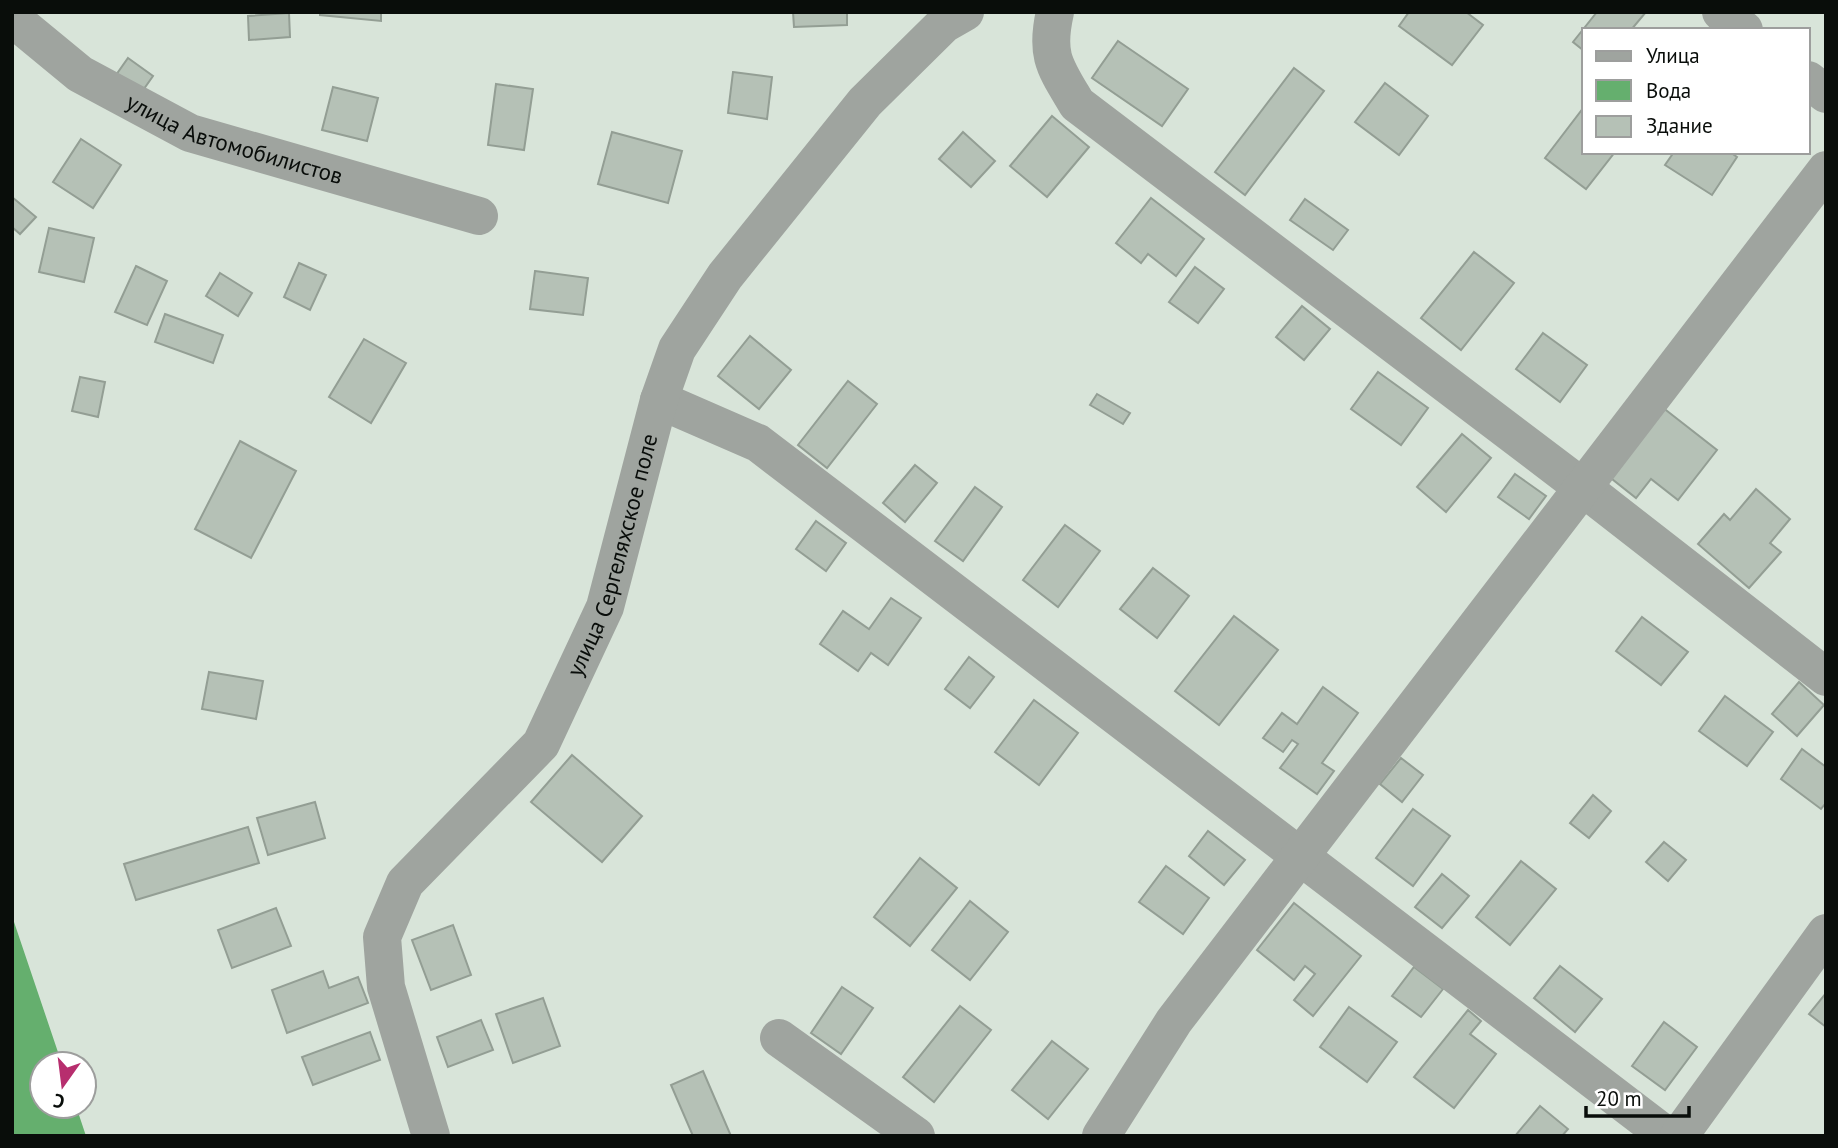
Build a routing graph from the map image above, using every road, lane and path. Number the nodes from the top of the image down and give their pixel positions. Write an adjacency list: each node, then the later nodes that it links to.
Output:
1 (965, 12): 10 (street, улица Сергеляхское поле)
2 (1055, 12): 11 (street)
3 (1721, 12): 5 (street)
4 (12, 18): 9 (street, улица Автомобилистов)
5 (1741, 28)
6 (1810, 82): 7 (street)
7 (1826, 94)
8 (1826, 170): 11 (street)
9 (478, 216)
10 (659, 400): 13 (street); 16 (street, улица Сергеляхское поле)
11 (1582, 488): 12 (street); 13 (street)
12 (1826, 677)
13 (1300, 856): 18 (street); 19 (street)
14 (1826, 933): 20 (street)
15 (779, 1038): 17 (street)
16 (430, 1136)
17 (916, 1136)
18 (1101, 1136)
19 (1667, 1136)
20 (1679, 1136)

